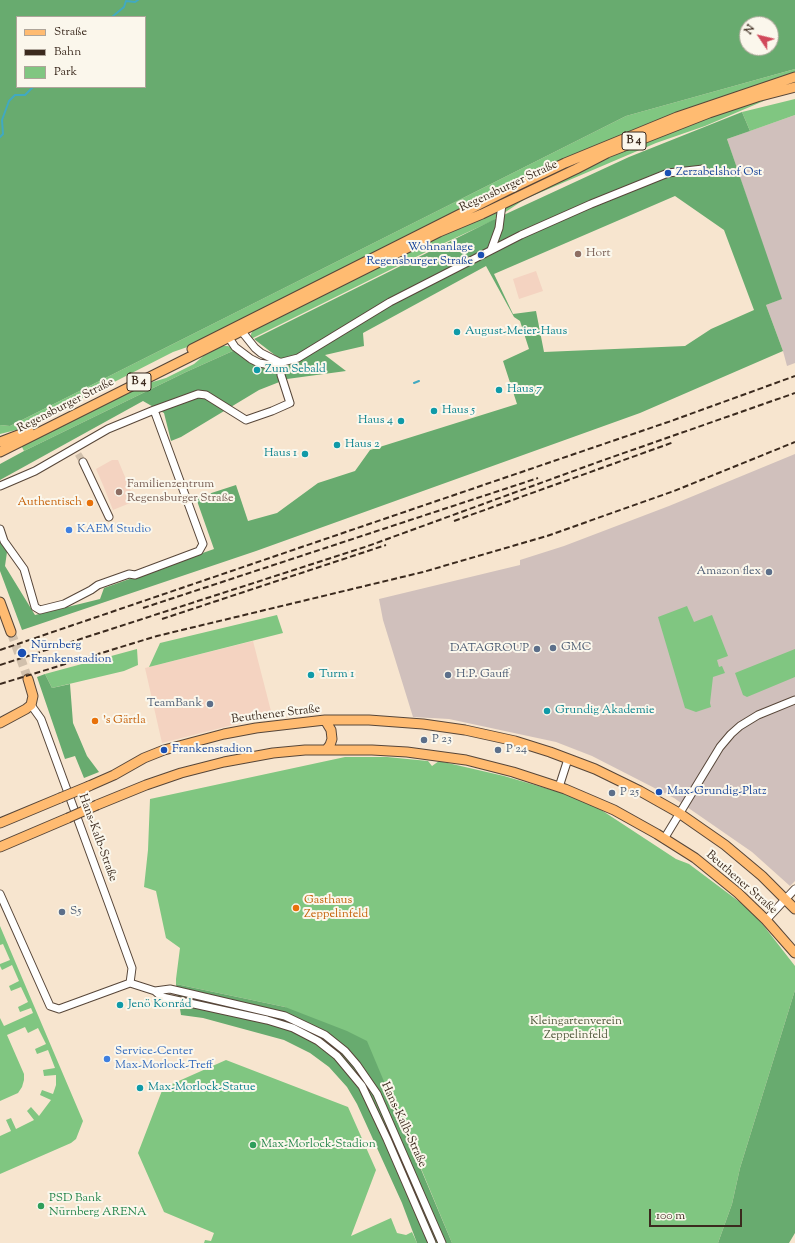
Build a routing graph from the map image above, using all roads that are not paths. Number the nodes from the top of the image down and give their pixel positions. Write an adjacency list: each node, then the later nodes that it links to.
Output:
1 (795, 77): 4 (main road, Regensburger Straße / B 4)
2 (795, 87): 5 (main road, Regensburger Straße / B 4)
3 (703, 169): 6 (street)
4 (506, 191): 5 (main road); 7 (main road, Regensburger Straße / B 4)
5 (502, 204): 6 (street); 7 (main road, Regensburger Straße / B 4)
6 (491, 250): 9 (street)
7 (239, 329): 8 (main road, Regensburger Straße / B 4); 9 (street)
8 (228, 334): 9 (street); 11 (main road, Regensburger Straße / B 4); 12 (main road, Regensburger Straße / B 4)
9 (281, 363): 10 (street)
10 (154, 410): 14 (street); 16 (street)
11 (0, 442)
12 (0, 452)
13 (83, 462): 15 (street)
14 (0, 486)
15 (109, 517)
16 (0, 529)
17 (0, 602): 18 (main road)
18 (11, 632)
19 (28, 679): 21 (main road)
20 (795, 700): 27 (street)
21 (31, 705): 23 (main road); 37 (street, Hans-Kalb-Straße)
22 (325, 720): 24 (main road); 25 (main road, Beuthener Straße); 28 (main road, Beuthener Straße, bridge)
23 (0, 723)
24 (326, 750): 26 (main road, Beuthener Straße); 30 (main road, Beuthener Straße, bridge)
25 (568, 758): 26 (street); 27 (main road, Beuthener Straße)
26 (559, 787): 29 (main road, Beuthener Straße)
27 (679, 813): 29 (street); 33 (main road, Beuthener Straße)
28 (0, 823)
29 (664, 839): 35 (main road, Beuthener Straße)
30 (0, 847)
31 (795, 889): 33 (street)
32 (0, 894): 37 (street)
33 (786, 899): 34 (main road, Beuthener Straße); 35 (street)
34 (795, 909)
35 (766, 920): 36 (main road, Beuthener Straße)
36 (795, 953)
37 (130, 983): 38 (street, Hans-Kalb-Straße)
38 (155, 991): 39 (street, Hans-Kalb-Straße); 40 (street, Hans-Kalb-Straße)
39 (268, 1011): 40 (street); 41 (street, Hans-Kalb-Straße)
40 (266, 1020): 42 (street, Hans-Kalb-Straße)
41 (426, 1206): 42 (street); 44 (street, Hans-Kalb-Straße)
42 (418, 1210): 43 (street, Hans-Kalb-Straße)
43 (432, 1243)
44 (442, 1243)

